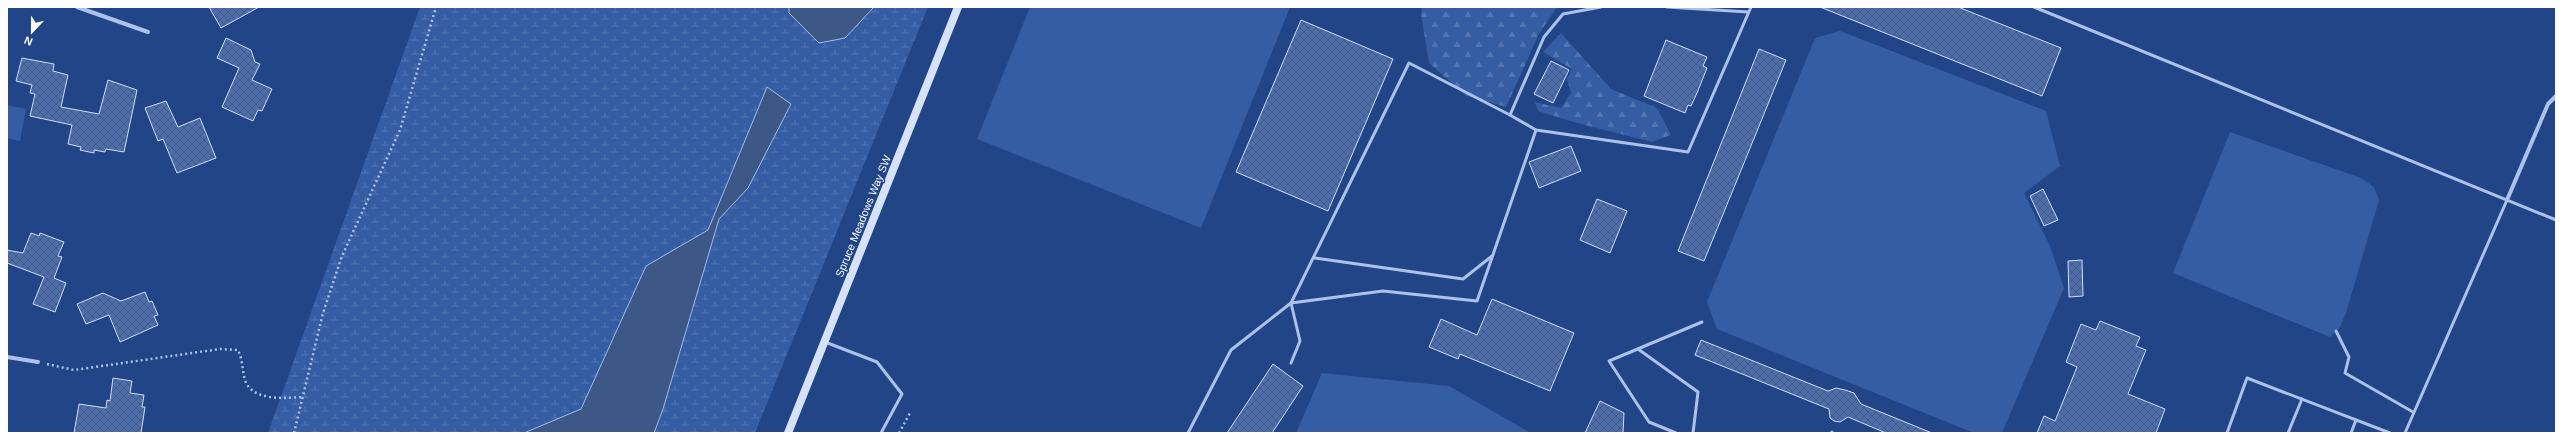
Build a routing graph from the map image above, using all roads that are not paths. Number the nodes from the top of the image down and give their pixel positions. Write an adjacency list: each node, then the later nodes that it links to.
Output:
1 (77, 7): 8 (street)
2 (958, 7): 19 (main road, Spruce Meadows Way SW)
3 (1601, 7): 10 (lane)
4 (1667, 7): 7 (lane)
5 (1752, 7): 7 (lane)
6 (2034, 7): 12 (lane)
7 (1748, 12): 11 (lane)
8 (148, 32)
9 (2556, 96): 12 (street)
10 (1510, 115): 11 (lane); 15 (lane)
11 (1536, 130): 14 (lane)
12 (2508, 200): 13 (lane); 25 (lane)
13 (2556, 220)
14 (1493, 255): 15 (lane); 16 (lane)
15 (1315, 258): 16 (lane)
16 (1291, 303): 23 (lane); 29 (lane)
17 (1702, 322): 20 (lane)
18 (2336, 331): 25 (lane)
19 (825, 342): 27 (main road, Spruce Meadows Way SW); 28 (lane)
20 (1638, 349): 30 (lane); 31 (lane)
21 (7, 357): 22 (street)
22 (38, 362)
23 (1291, 363)
24 (2302, 399): 26 (lane); 32 (lane); 33 (lane)
25 (2413, 412): 36 (lane)
26 (2356, 420): 34 (lane); 35 (lane)
27 (788, 433)
28 (881, 433)
29 (1188, 433)
30 (1676, 433)
31 (1693, 433)
32 (2227, 433)
33 (2288, 433)
34 (2351, 433)
35 (2390, 433)
36 (2405, 433)

